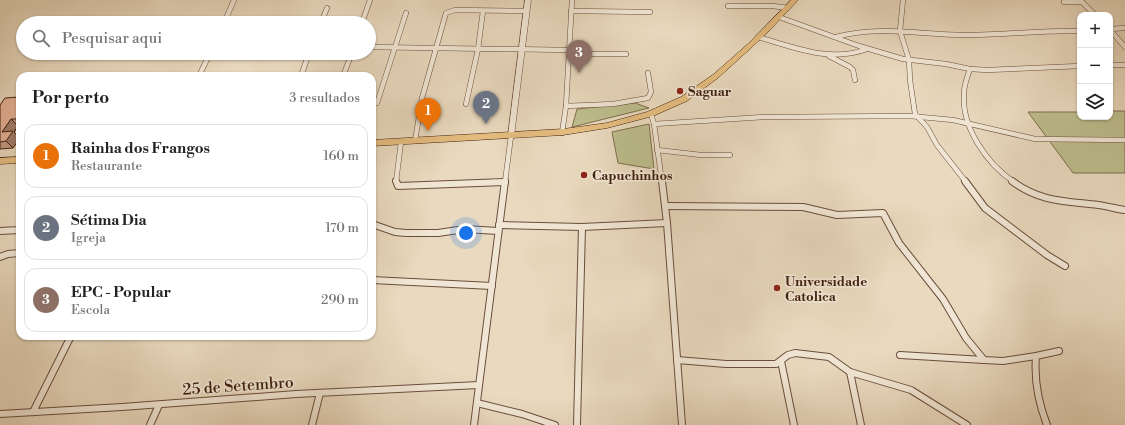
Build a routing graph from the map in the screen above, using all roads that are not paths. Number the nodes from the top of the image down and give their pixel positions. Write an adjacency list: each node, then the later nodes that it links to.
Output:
1 (234, 0): 18 (street)
2 (370, 0): 20 (street)
3 (528, 0): 13 (street)
4 (572, 0): 14 (street)
5 (795, 0): 11 (main road)
6 (903, 0): 24 (street)
7 (1081, 1): 8 (street); 16 (street)
8 (1064, 2)
9 (728, 6): 11 (street)
10 (327, 8): 19 (street)
11 (788, 8): 21 (main road)
12 (482, 10): 13 (street); 32 (street); 33 (street)
13 (526, 11): 35 (street)
14 (572, 11): 15 (street); 36 (street)
15 (650, 12)
16 (1092, 12)
17 (406, 13): 30 (street)
18 (227, 16)
19 (324, 16)
20 (364, 16)
21 (779, 17): 27 (main road); 28 (street)
22 (1125, 28): 23 (street)
23 (1113, 30)
24 (900, 31): 25 (street); 28 (street); 42 (street)
25 (1077, 31)
26 (1113, 34): 31 (street)
27 (758, 37): 37 (street); 55 (main road)
28 (836, 37): 34 (street)
29 (376, 47): 30 (street)
30 (396, 47): 32 (street); 52 (street)
31 (1125, 47)
32 (436, 49): 33 (street); 62 (street)
33 (478, 49): 35 (street); 53 (street)
34 (868, 49): 37 (street); 42 (street)
35 (522, 50): 36 (street); 60 (street)
36 (568, 50): 38 (street); 54 (street)
37 (824, 53): 51 (street)
38 (626, 54)
39 (207, 60): 47 (street)
40 (307, 60): 48 (street)
41 (349, 60): 49 (street)
42 (909, 60): 46 (street); 56 (street)
43 (1113, 65): 44 (street)
44 (1125, 65)
45 (1077, 66): 46 (street)
46 (970, 69): 57 (street)
47 (201, 72)
48 (302, 72)
49 (345, 72)
50 (648, 73): 54 (street)
51 (855, 80)
52 (377, 103)
53 (466, 104)
54 (566, 106): 59 (street)
55 (651, 114): 58 (street); 59 (main road)
56 (918, 117): 57 (street); 58 (street); 80 (street)
57 (969, 123): 61 (street); 71 (street)
58 (654, 124): 65 (street)
59 (562, 133): 60 (main road)
60 (511, 136): 62 (main road); 69 (street)
61 (1125, 140)
62 (414, 141): 63 (main road)
63 (401, 142): 64 (main road); 69 (street)
64 (376, 143)
65 (657, 150): 66 (street); 70 (street)
66 (730, 155)
67 (16, 160): 68 (main road)
68 (0, 161)
69 (505, 182): 75 (street)
70 (665, 206): 72 (street); 88 (street)
71 (1125, 210)
72 (667, 223): 74 (street); 87 (street)
73 (376, 225): 75 (street)
74 (582, 227): 75 (street); 101 (street)
75 (499, 228): 82 (street)
76 (16, 230): 77 (street)
77 (0, 231)
78 (16, 254): 79 (street)
79 (0, 257)
80 (1065, 266)
81 (376, 280): 82 (street)
82 (492, 286): 91 (street)
83 (69, 340): 95 (street)
84 (1059, 351): 86 (street)
85 (900, 355): 88 (street)
86 (1036, 356): 88 (street); 106 (street)
87 (677, 360): 89 (street); 102 (street)
88 (984, 360)
89 (781, 361): 90 (street); 103 (street)
90 (850, 372): 104 (street); 105 (street)
91 (479, 385): 92 (street, 25 de Setembro); 93 (street)
92 (320, 393): 94 (street, 25 de Setembro); 98 (street)
93 (477, 403): 99 (street); 100 (street)
94 (159, 405): 95 (street, 25 de Setembro); 97 (street)
95 (33, 412): 96 (street, 25 de Setembro)
96 (0, 414)
97 (150, 425)
98 (312, 425)
99 (474, 425)
100 (555, 425)
101 (577, 425)
102 (682, 425)
103 (794, 425)
104 (861, 425)
105 (967, 425)
106 (1047, 425)

